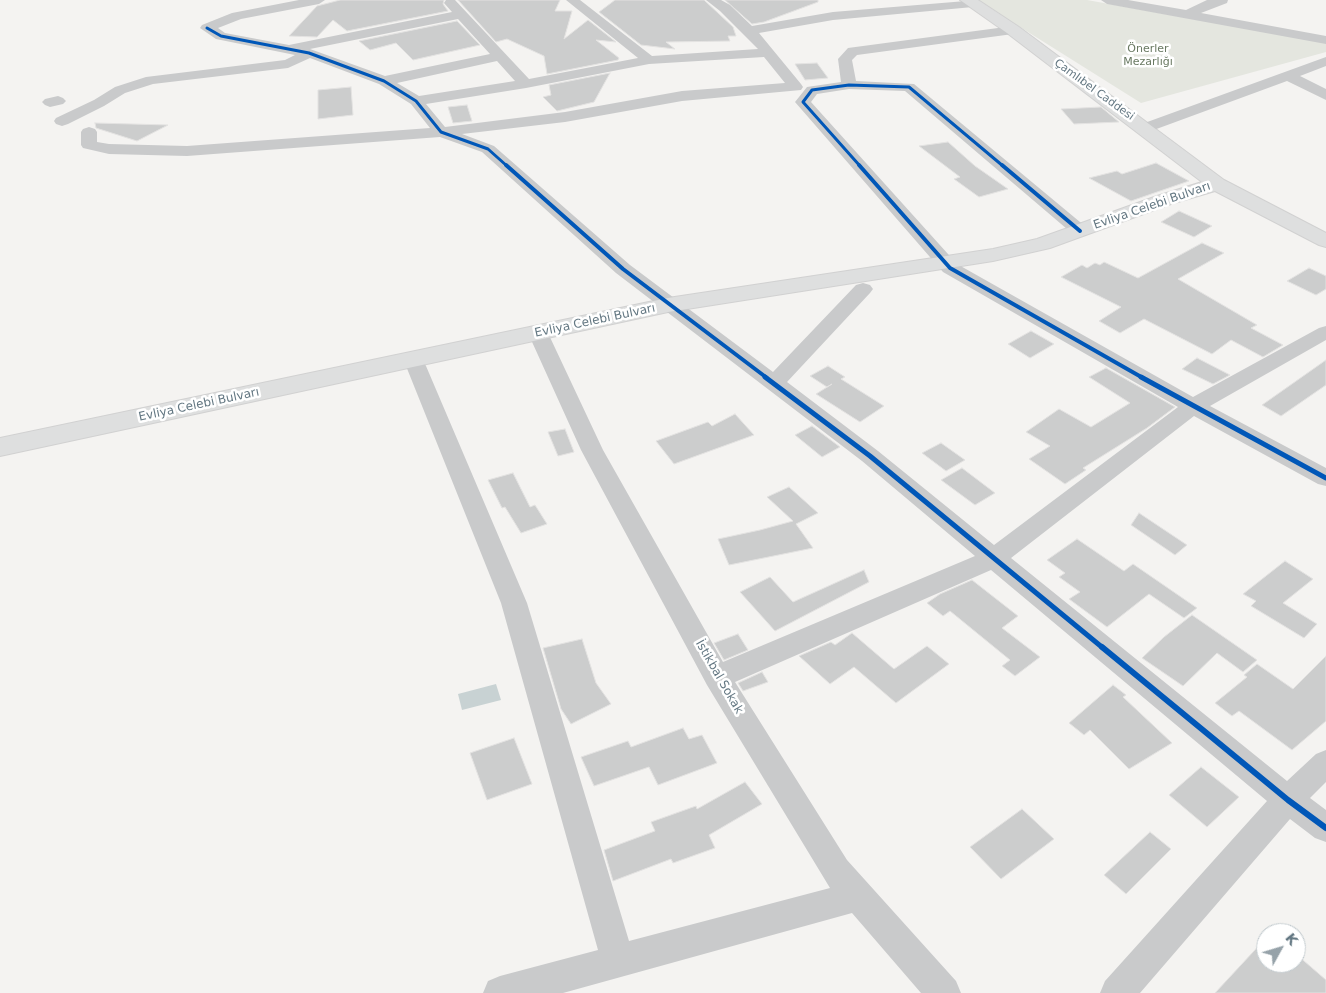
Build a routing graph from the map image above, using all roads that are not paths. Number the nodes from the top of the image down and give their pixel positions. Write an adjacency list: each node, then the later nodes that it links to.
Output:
1 (319, 0): 13 (street)
2 (448, 0): 8 (street)
3 (572, 0): 17 (street)
4 (712, 0): 11 (street)
5 (1107, 0): 9 (street)
6 (1222, 0): 9 (street)
7 (970, 1): 10 (main road, Çamlıbel Caddesi); 11 (street)
8 (461, 14): 13 (street); 16 (street)
9 (1187, 15): 12 (street)
10 (1013, 30): 22 (street); 26 (main road, Çamlıbel Caddesi)
11 (749, 31): 14 (street)
12 (1326, 40)
13 (290, 49): 15 (street)
14 (768, 53): 17 (street); 28 (street)
15 (309, 54): 20 (street); 25 (street)
16 (500, 56): 20 (street); 21 (street)
17 (649, 60): 21 (street)
18 (1326, 61): 19 (street)
19 (1287, 75): 23 (street); 26 (street)
20 (384, 81): 24 (street)
21 (526, 84): 24 (street)
22 (848, 85): 30 (street); 33 (street)
23 (1326, 95)
24 (416, 101): 28 (street)
25 (62, 121)
26 (1145, 128): 29 (main road, Çamlıbel Caddesi)
27 (89, 132): 28 (street)
28 (441, 132): 35 (street)
29 (1218, 184): 30 (main road, Evliya Celebi Bulvarı); 31 (main road, Çamlıbel Caddesi); 32 (main road, Çamlıbel Caddesi)
30 (1080, 231): 33 (main road, Evliya Celebi Bulvarı)
31 (1326, 241)
32 (1326, 258)
33 (945, 262): 35 (main road, Evliya Celebi Bulvarı); 40 (street)
34 (863, 289): 39 (street)
35 (668, 305): 37 (main road, Evliya Celebi Bulvarı); 39 (street)
36 (1326, 332): 40 (street)
37 (538, 333): 41 (main road, Evliya Celebi Bulvarı); 44 (street, İstikbal Sokak)
38 (416, 366): 49 (street)
39 (774, 383): 43 (street)
40 (1193, 406): 42 (street); 43 (street)
41 (0, 447)
42 (1326, 478)
43 (994, 558): 44 (street); 46 (street)
44 (717, 677): 48 (street, İstikbal Sokak)
45 (1326, 763): 46 (street)
46 (1288, 800): 47 (street); 52 (street)
47 (1326, 828)
48 (858, 896): 49 (street); 51 (street, İstikbal Sokak)
49 (618, 961): 50 (street)
50 (500, 993)
51 (944, 993)
52 (1117, 993)

